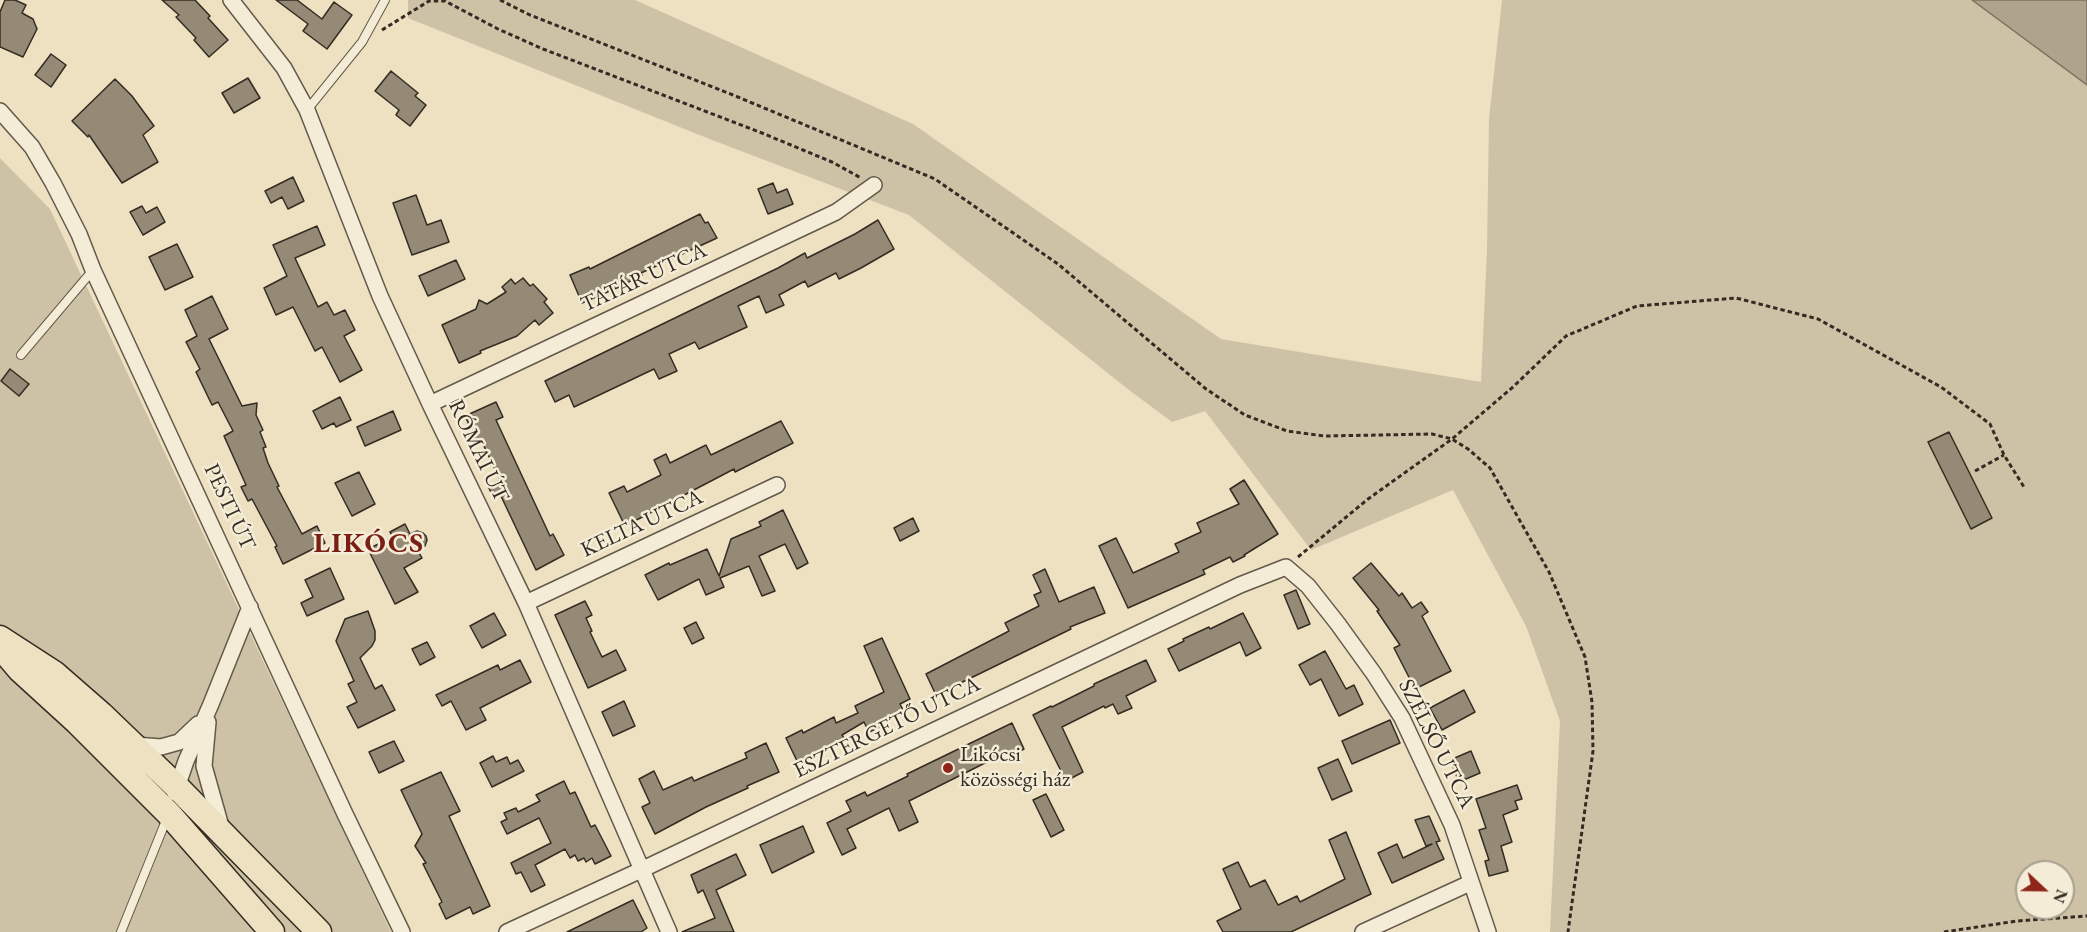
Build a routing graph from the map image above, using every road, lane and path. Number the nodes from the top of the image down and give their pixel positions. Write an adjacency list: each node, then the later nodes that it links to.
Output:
1 (231, 0): 5 (street, RÓMAI ÚT)
2 (385, 0): 4 (lane)
3 (500, 0): 11 (path)
4 (362, 42): 5 (lane); 7 (path)
5 (307, 110): 10 (street, RÓMAI ÚT)
6 (0, 111): 8 (street, PESTI ÚT)
7 (874, 185): 10 (street, TATÁR UTCA)
8 (93, 270): 9 (lane); 18 (street, PESTI ÚT)
9 (21, 355)
10 (430, 404): 17 (street, RÓMAI ÚT)
11 (1452, 440): 12 (path); 16 (path); 37 (path)
12 (2004, 455): 13 (path); 15 (path)
13 (1975, 471)
14 (777, 485): 17 (street, KELTA UTCA)
15 (2024, 487)
16 (1286, 567): 26 (street, ESZTERGETŐ UTCA); 27 (street, SZÉLSŐ UTCA)
17 (526, 603): 26 (street, RÓMAI ÚT)
18 (250, 607): 21 (street); 32 (street, PESTI ÚT)
19 (0, 638): 22 (main road)
20 (0, 646): 24 (main road)
21 (211, 704): 22 (street); 23 (street); 25 (street)
22 (135, 745): 23 (main road)
23 (177, 787): 24 (street); 25 (main road)
24 (169, 814): 29 (lane); 30 (main road)
25 (223, 835): 31 (main road)
26 (641, 870): 33 (street, ESZTERGETŐ UTCA); 34 (street, RÓMAI ÚT)
27 (1470, 883): 35 (street); 36 (street, SZÉLSŐ UTCA)
28 (2087, 916): 38 (path)
29 (121, 932)
30 (272, 932)
31 (320, 932)
32 (402, 932)
33 (507, 932)
34 (669, 932)
35 (1363, 932)
36 (1488, 932)
37 (1568, 932)
38 (1944, 932)

